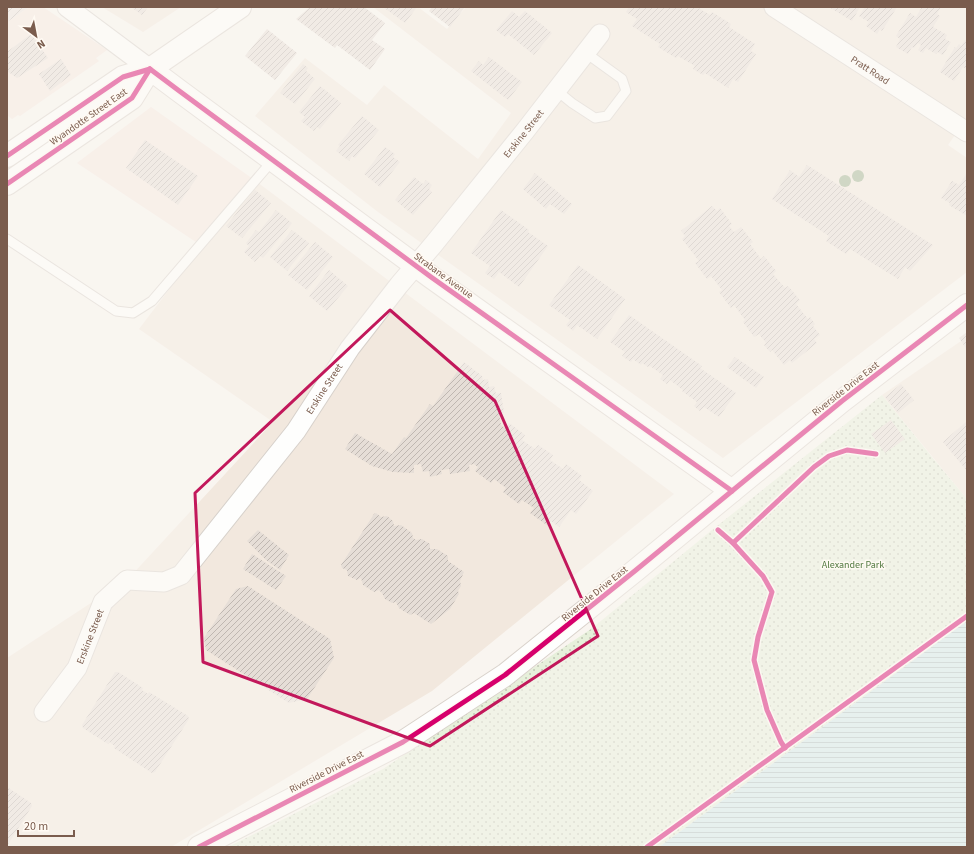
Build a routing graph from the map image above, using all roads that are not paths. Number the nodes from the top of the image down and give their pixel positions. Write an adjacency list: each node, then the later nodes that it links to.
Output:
1 (67, 7): 6 (street, Strabane Avenue)
2 (240, 7): 6 (main road, Wyandotte Street East)
3 (774, 7): 8 (street, Pratt Road)
4 (600, 34): 5 (street, Erskine Street)
5 (586, 52): 7 (street, Erskine Street); 7 (lane)
6 (150, 69): 9 (main road, Wyandotte Street East); 10 (main road, Strabane Avenue); 11 (main road, Wyandotte Street East)
7 (556, 90): 13 (street, Erskine Street)
8 (967, 132)
9 (7, 156)
10 (273, 160): 12 (lane); 13 (main road, Strabane Avenue)
11 (7, 184)
12 (7, 239)
13 (416, 266): 15 (main road, Strabane Avenue); 16 (street, Erskine Street)
14 (967, 305): 15 (main road, Riverside Drive East)
15 (732, 491): 17 (main road, Riverside Drive East)
16 (44, 712)
17 (200, 847)

